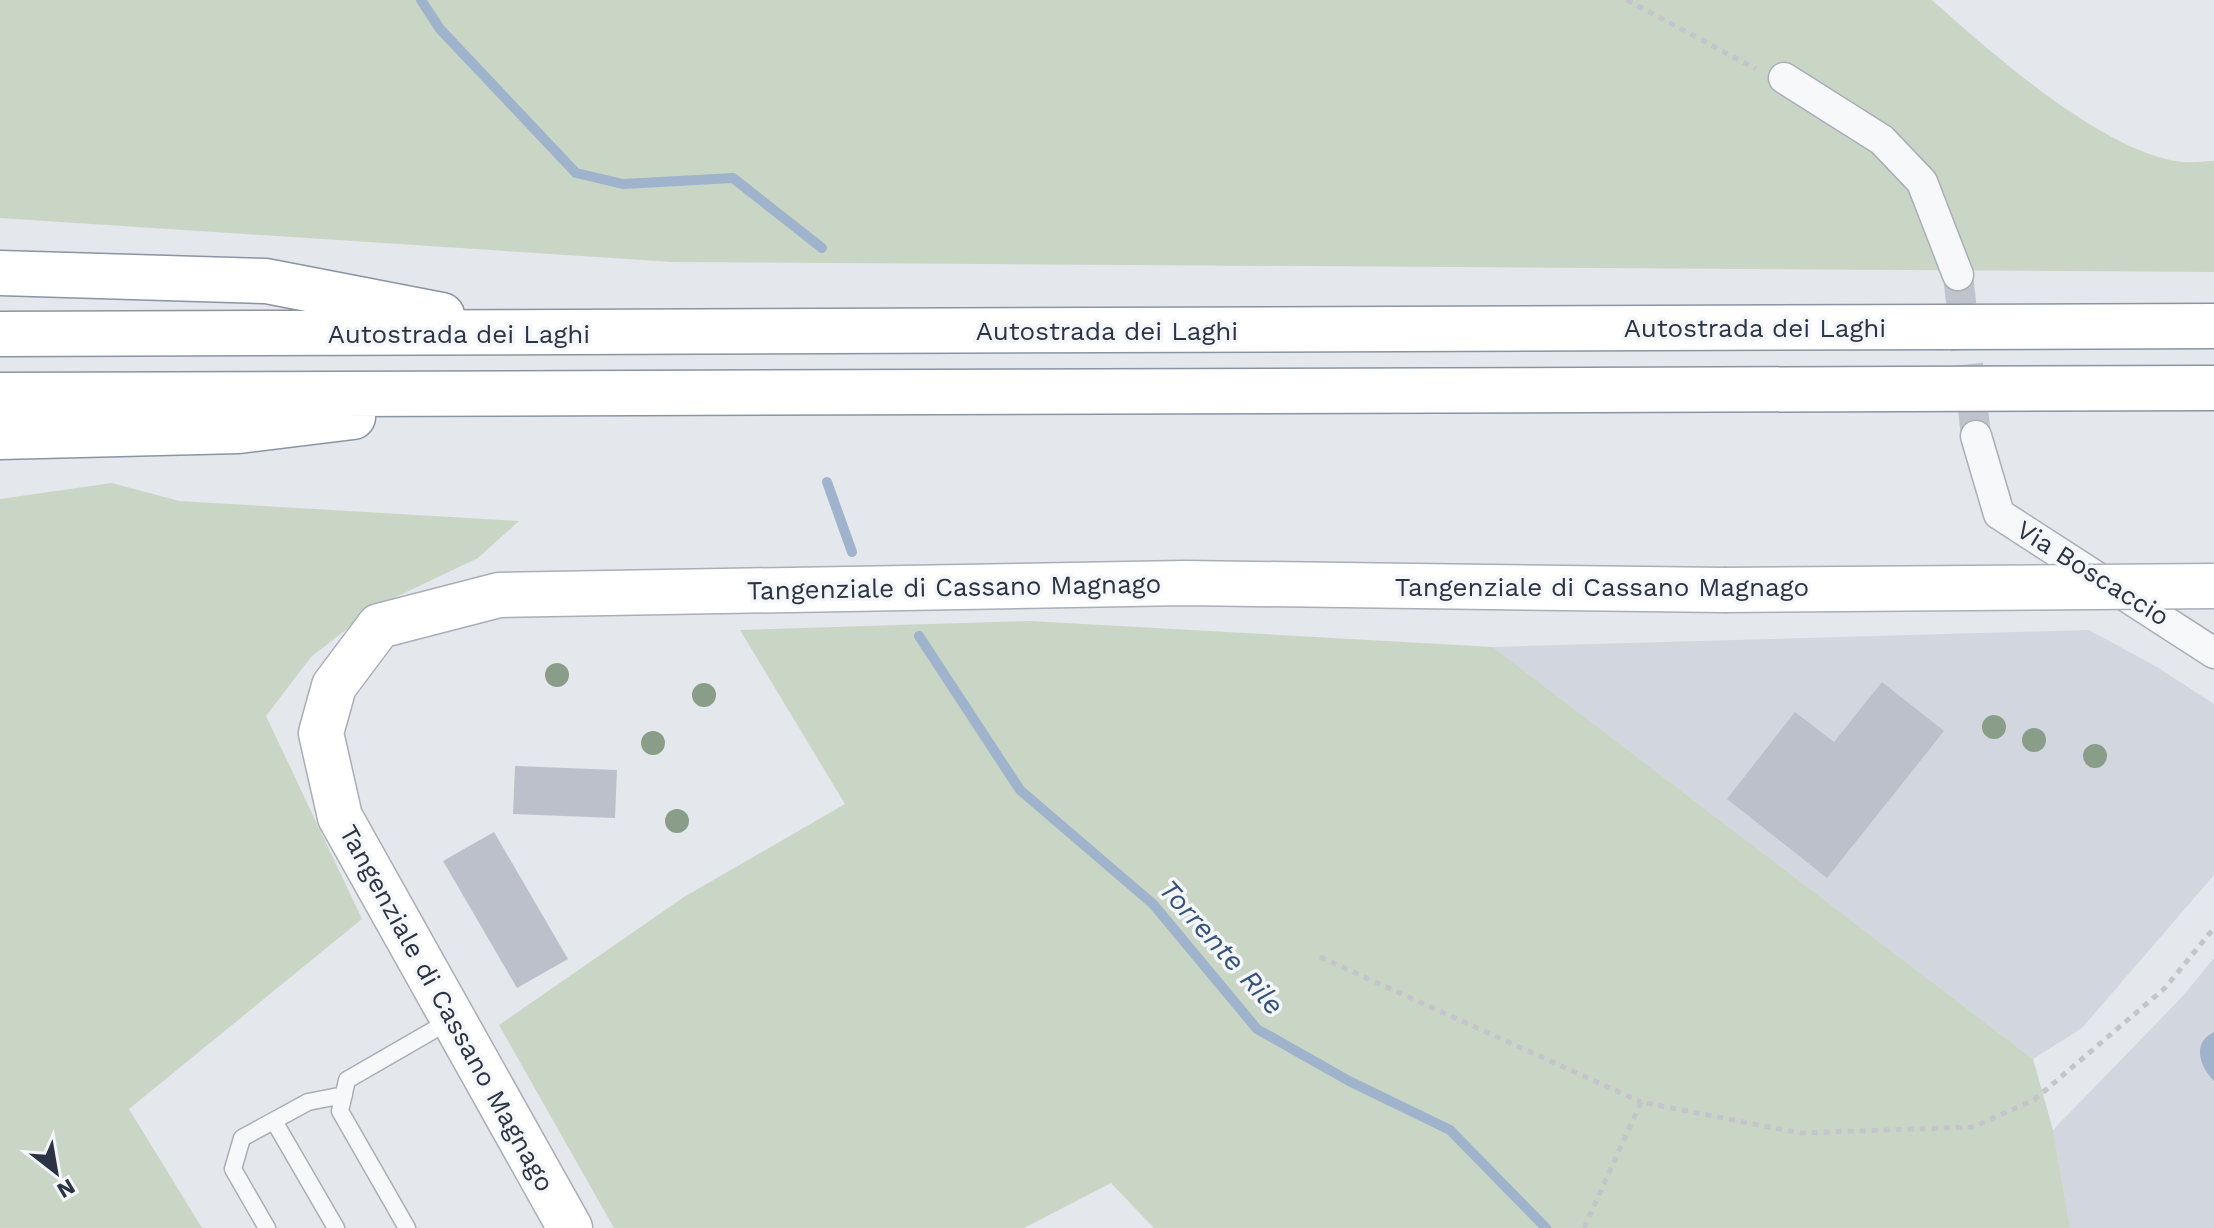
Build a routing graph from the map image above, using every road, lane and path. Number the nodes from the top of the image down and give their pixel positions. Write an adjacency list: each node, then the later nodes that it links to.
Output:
1 (1627, 0): 2 (path)
2 (1784, 78): 4 (street)
3 (0, 273): 7 (main road)
4 (1958, 275)
5 (2214, 326): 7 (main road, Autostrada dei Laghi)
6 (0, 334): 7 (main road, Autostrada dei Laghi)
7 (543, 334)
8 (2214, 388): 9 (main road)
9 (540, 392): 10 (main road); 12 (main road)
10 (0, 395)
11 (1976, 436): 14 (street, Via Boscaccio)
12 (0, 437)
13 (2214, 586): 17 (main road, Tangenziale di Cassano Magnago, bridge)
14 (2214, 653)
15 (2214, 928): 19 (path)
16 (1320, 957): 19 (path)
17 (453, 1020): 18 (lane); 24 (main road, Tangenziale di Cassano Magnago)
18 (344, 1095): 20 (lane); 23 (lane)
19 (1641, 1102): 25 (path)
20 (274, 1121): 21 (lane); 22 (lane)
21 (267, 1228)
22 (336, 1228)
23 (407, 1228)
24 (570, 1228)
25 (1584, 1228)

